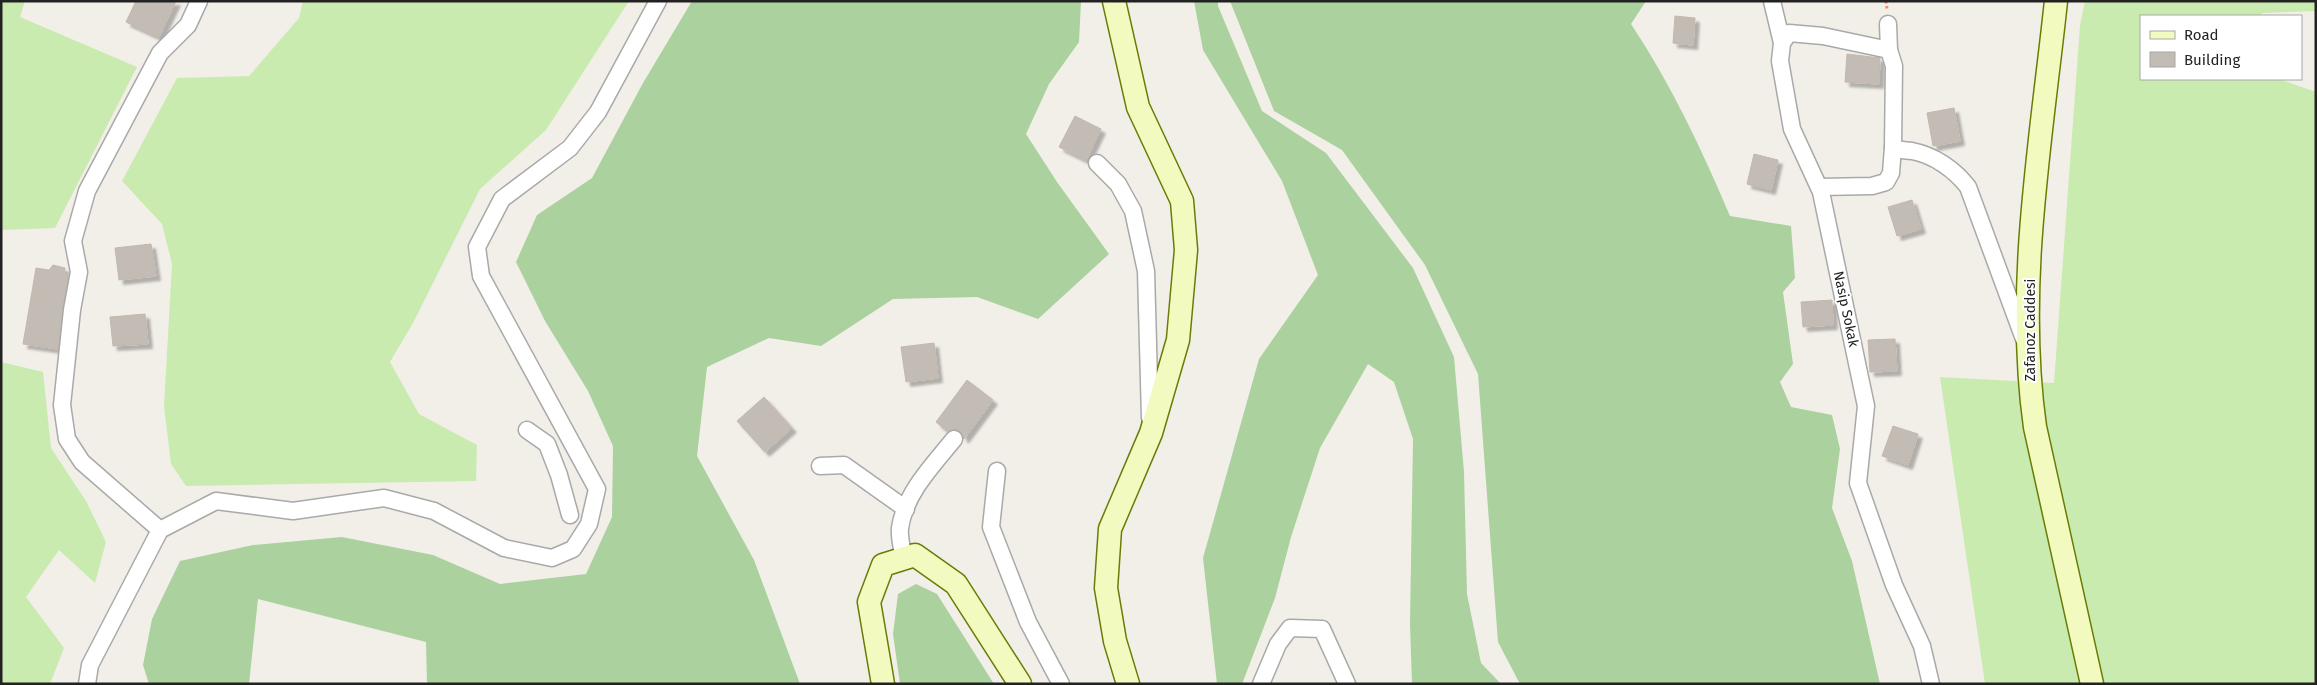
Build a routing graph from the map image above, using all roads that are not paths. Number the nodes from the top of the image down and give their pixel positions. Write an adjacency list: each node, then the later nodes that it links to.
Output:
1 (199, 1): 22 (street)
2 (658, 1): 13 (street)
3 (1114, 1): 15 (street)
4 (1772, 1): 7 (street, Nasip Sokak)
5 (2056, 1): 12 (street, Zafanoz Caddesi)
6 (1888, 24): 8 (street)
7 (1782, 43): 8 (street); 11 (street, Nasip Sokak)
8 (1889, 50): 9 (street)
9 (1893, 147): 11 (street); 12 (street)
10 (1097, 162): 15 (street)
11 (1819, 187): 31 (street, Nasip Sokak)
12 (2027, 348): 32 (street, Zafanoz Caddesi)
13 (564, 428): 17 (street); 22 (street)
14 (527, 430): 17 (street)
15 (1150, 433): 28 (street)
16 (954, 439): 20 (street)
17 (547, 444): 21 (street)
18 (820, 466): 20 (street)
19 (997, 471): 27 (street)
20 (906, 508): 23 (street)
21 (570, 515)
22 (160, 530): 24 (street)
23 (904, 559): 25 (street); 26 (street)
24 (89, 683)
25 (883, 684)
26 (1020, 684)
27 (1061, 684)
28 (1128, 684)
29 (1260, 684): 30 (street)
30 (1347, 684)
31 (1931, 684)
32 (2092, 684)

